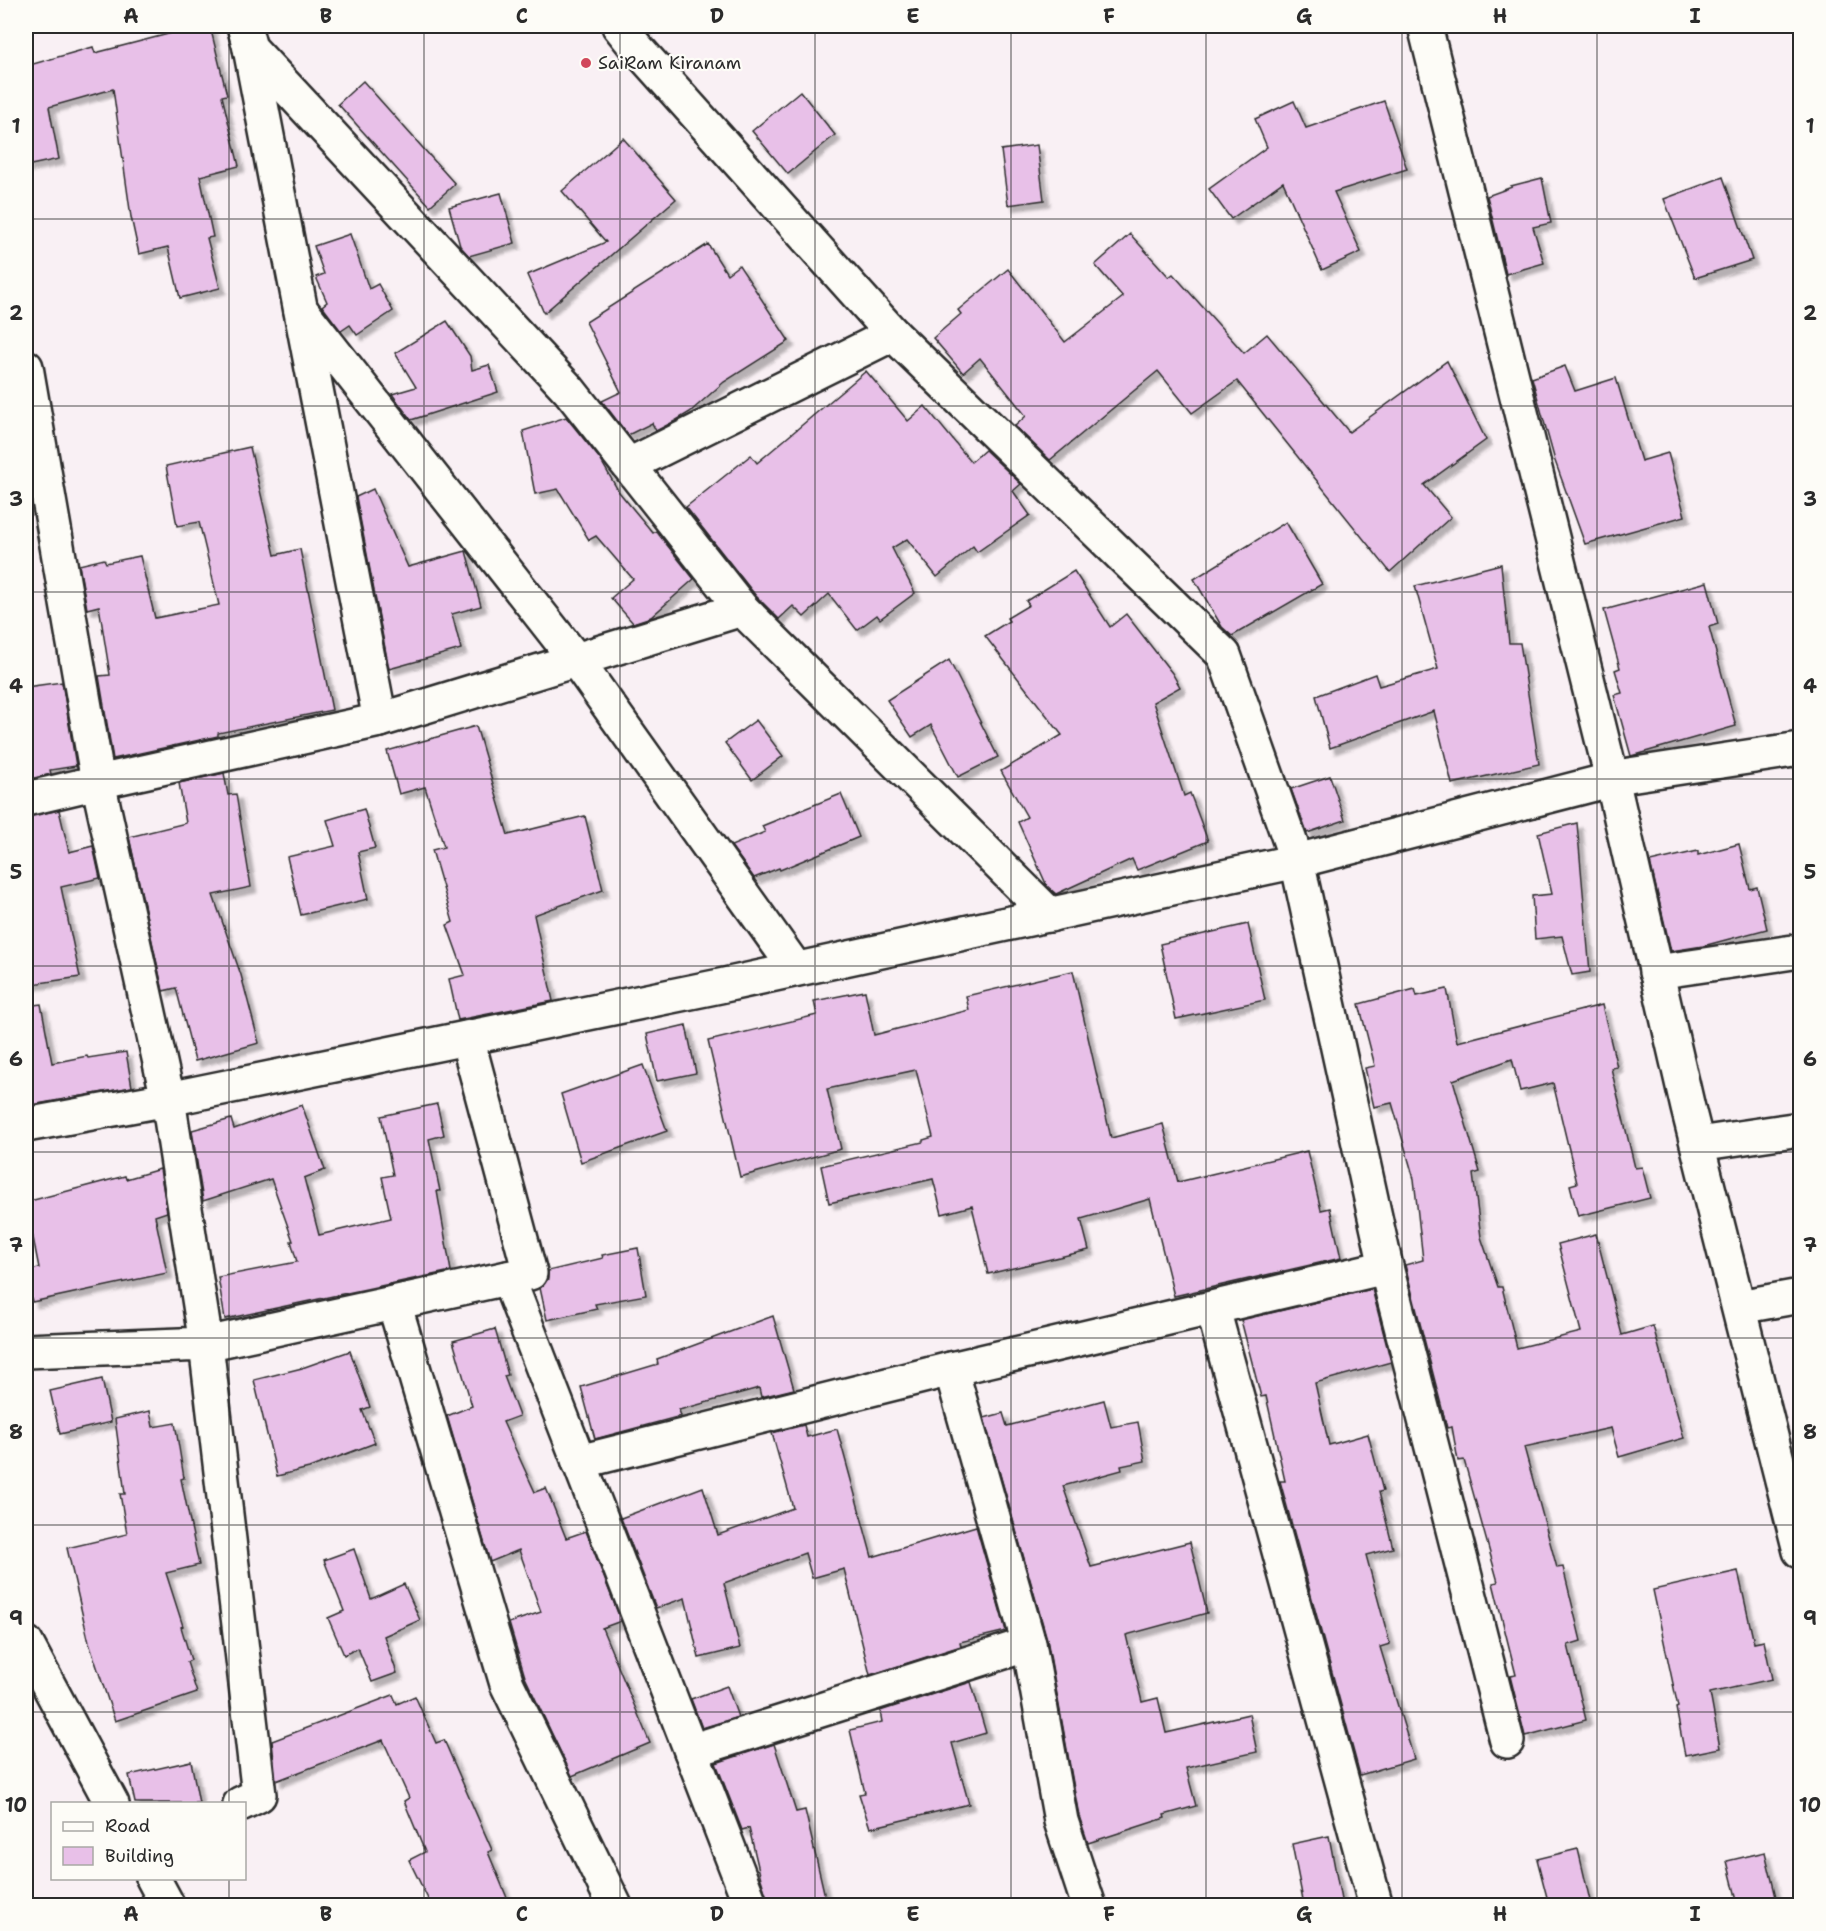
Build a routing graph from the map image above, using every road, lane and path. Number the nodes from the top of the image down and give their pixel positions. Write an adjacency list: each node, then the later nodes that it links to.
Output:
1 (619, 26): 5 (street)
2 (1425, 26): 12 (street)
3 (247, 37): 4 (street); 7 (street)
4 (301, 310): 9 (street); 10 (street)
5 (893, 334): 7 (street); 15 (street)
6 (26, 367): 13 (street)
7 (629, 465): 8 (street)
8 (742, 609): 9 (street); 16 (street)
9 (576, 660): 10 (street); 18 (street)
10 (380, 720): 13 (street)
11 (1800, 749): 12 (street)
12 (1612, 779): 15 (street); 19 (street)
13 (98, 782): 14 (street); 21 (street)
14 (26, 799)
15 (1297, 861): 16 (street); 25 (street)
16 (1050, 915): 18 (street)
17 (1800, 951): 19 (street)
18 (796, 969): 20 (street)
19 (1656, 972): 24 (street)
20 (467, 1038): 21 (street); 26 (street)
21 (168, 1099): 22 (street); 31 (street)
22 (26, 1125)
23 (1800, 1129): 24 (street)
24 (1698, 1144): 29 (street)
25 (1386, 1268): 30 (street); 39 (street)
26 (508, 1278): 28 (street); 35 (street)
27 (1800, 1296): 29 (street)
28 (394, 1303): 31 (street); 45 (street)
29 (1739, 1307): 34 (street)
30 (1213, 1310): 33 (street); 48 (street)
31 (206, 1344): 32 (street); 42 (street)
32 (26, 1351)
33 (951, 1369): 35 (street); 38 (street)
34 (1789, 1456): 36 (street)
35 (579, 1462): 40 (street)
36 (1800, 1551)
37 (26, 1643): 41 (street)
38 (1029, 1644): 40 (street); 47 (street)
39 (1507, 1742)
40 (691, 1751): 46 (street)
41 (111, 1802)
42 (242, 1802)
43 (154, 1880): 44 (street)
44 (168, 1905)
45 (615, 1905)
46 (751, 1905)
47 (1089, 1905)
48 (1376, 1905)

